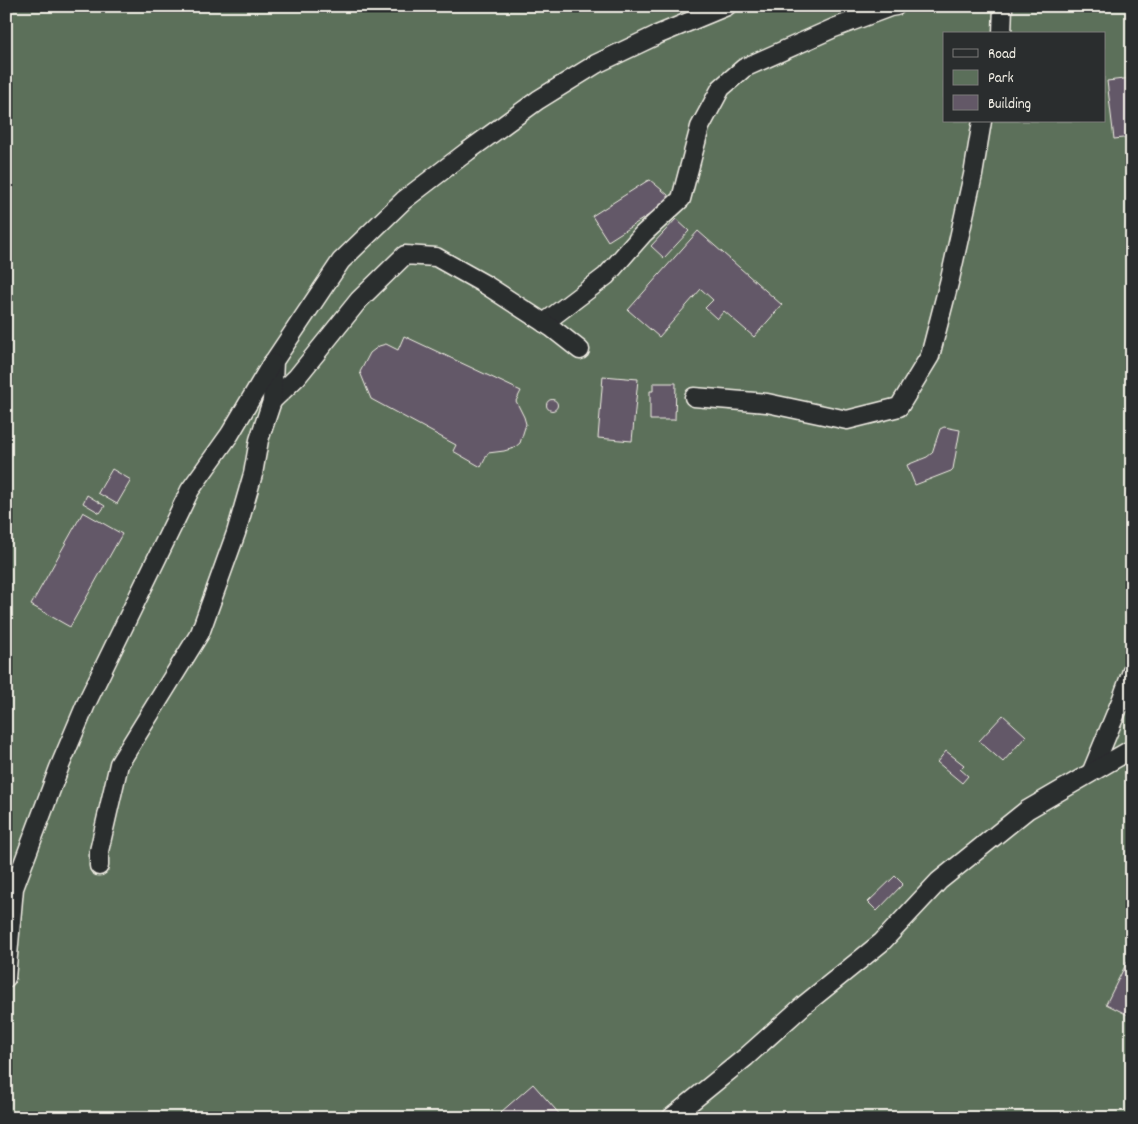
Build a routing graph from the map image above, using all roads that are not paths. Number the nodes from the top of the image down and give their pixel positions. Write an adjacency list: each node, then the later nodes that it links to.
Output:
1 (727, 6): 8 (street)
2 (896, 6): 6 (street)
3 (1003, 6): 4 (street)
4 (1002, 32)
5 (982, 122): 9 (street)
6 (544, 323): 7 (street); 10 (street)
7 (580, 350)
8 (274, 361): 10 (street); 15 (street)
9 (694, 397)
10 (272, 401): 14 (street)
11 (1132, 671): 13 (street)
12 (1132, 750): 13 (street)
13 (1092, 771): 16 (street)
14 (99, 866)
15 (6, 978)
16 (671, 1118)

